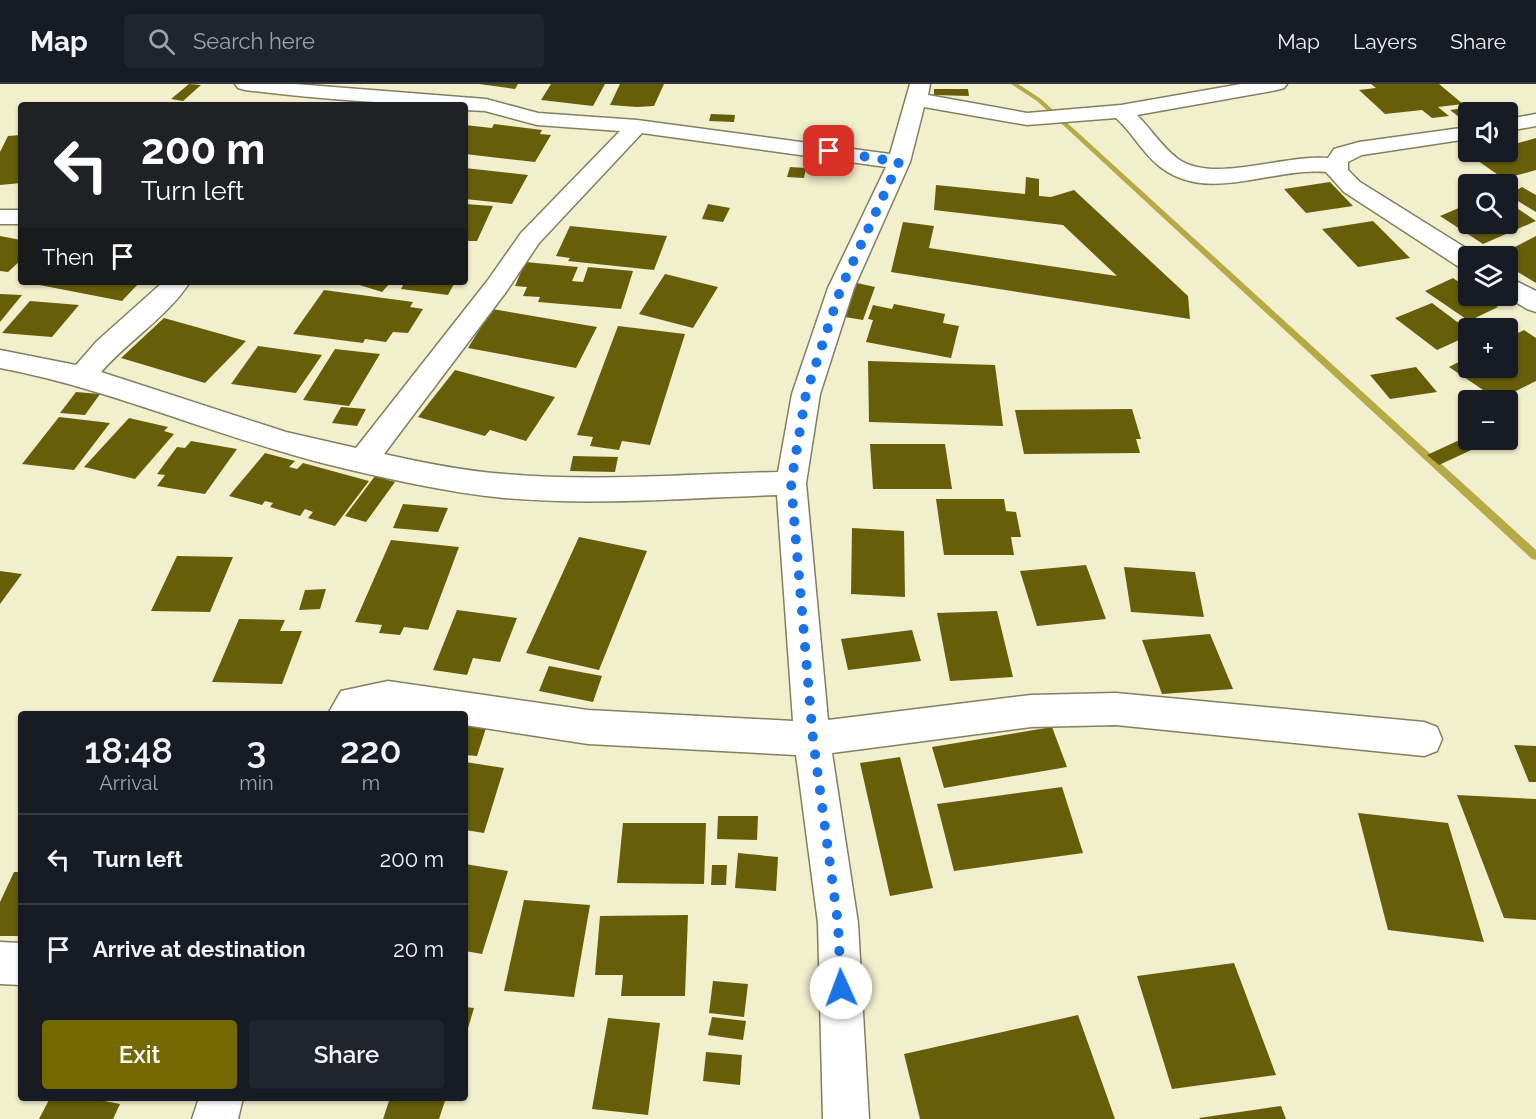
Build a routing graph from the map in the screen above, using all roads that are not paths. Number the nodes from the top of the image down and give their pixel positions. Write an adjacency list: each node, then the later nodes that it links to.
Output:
1 (245, 84): 4 (street)
2 (1277, 84): 5 (street)
3 (918, 92): 5 (street); 10 (street)
4 (455, 93): 8 (street)
5 (1121, 111): 11 (street)
6 (1536, 120): 7 (street)
7 (1518, 123)
8 (637, 126): 10 (street); 20 (street)
9 (1458, 134): 11 (street)
10 (899, 162): 21 (street)
11 (1337, 166): 14 (street)
12 (0, 217): 13 (street)
13 (18, 217)
14 (1458, 255)
15 (175, 285): 19 (street)
16 (1518, 291): 17 (street)
17 (1536, 303)
18 (0, 359): 19 (street)
19 (80, 378): 20 (street)
20 (363, 460): 21 (street)
21 (791, 483): 23 (street)
22 (348, 711): 23 (street)
23 (813, 739): 24 (street); 29 (street)
24 (1424, 739)
25 (0, 963): 26 (street)
26 (18, 964)
27 (220, 1101): 28 (street)
28 (215, 1119)
29 (846, 1119)

